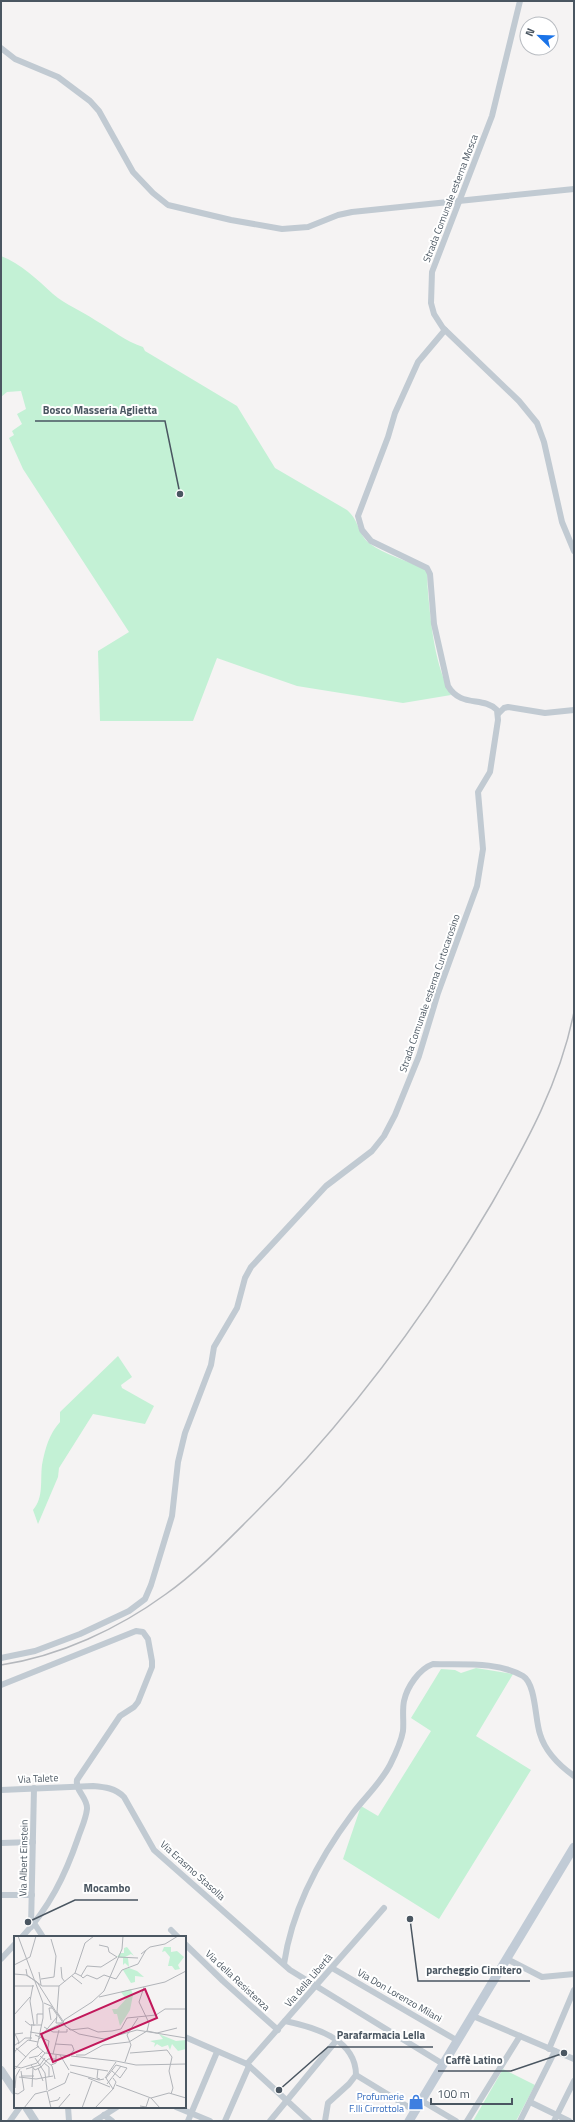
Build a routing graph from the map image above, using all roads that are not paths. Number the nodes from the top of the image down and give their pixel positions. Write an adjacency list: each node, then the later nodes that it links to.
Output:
1 (520, 1): 4 (street, Strada Comunale esterna Mosca)
2 (1, 48): 4 (street)
3 (574, 189): 4 (street)
4 (460, 201): 5 (street, Strada Comunale esterna Mosca)
5 (445, 330): 6 (street, Strada Comunale esterna Mosca); 8 (street)
6 (574, 551)
7 (574, 710): 8 (street)
8 (498, 714): 9 (street, Strada Comunale esterna Curtocarosino)
9 (1, 1658)
10 (1, 1686): 12 (street)
11 (574, 1776): 30 (street)
12 (77, 1786): 13 (street, Via Talete); 21 (street); 30 (street, Via Erasmo Stasolla)
13 (34, 1788): 14 (street, Via Talete); 15 (street, Via Albert Einstein)
14 (1, 1790)
15 (33, 1842): 16 (street); 19 (street, Via Albert Einstein)
16 (1, 1843)
17 (574, 1847): 29 (main road)
18 (1, 1895): 19 (street)
19 (32, 1895): 21 (street, Via Albert Einstein)
20 (384, 1908): 31 (street, Via della Libertà)
21 (32, 1925): 23 (street); 24 (street)
22 (171, 1930): 25 (street)
23 (23, 1936)
24 (42, 1936)
25 (177, 1936)
26 (14, 1945): 28 (street)
27 (186, 1945): 37 (street, Via della Resistenza)
28 (1, 1959)
29 (507, 1959): 32 (street); 35 (main road)
30 (284, 1964): 33 (street)
31 (332, 1968): 33 (street, Via della Libertà); 40 (street, Via Don Lorenzo Milani)
32 (574, 1974)
33 (315, 1987): 36 (street, Via della Libertà); 45 (street)
34 (574, 1990): 42 (street)
35 (473, 2016): 38 (street); 40 (main road)
36 (285, 2022): 37 (street, Via della Libertà); 41 (street)
37 (278, 2030): 46 (street, Via della Libertà)
38 (520, 2036): 42 (street); 76 (street)
39 (186, 2038): 43 (street)
40 (458, 2040): 45 (main road)
41 (336, 2041): 48 (street); 52 (street)
42 (552, 2050): 44 (street); 53 (street)
43 (218, 2052): 46 (street); 60 (street)
44 (574, 2060)
45 (443, 2064): 51 (main road)
46 (248, 2065): 52 (street); 70 (street, Via della Libertà)
47 (1, 2070): 50 (street)
48 (356, 2075): 59 (street); 73 (street)
49 (574, 2081): 62 (street)
50 (14, 2090)
51 (422, 2101): 59 (main road); 75 (street)
52 (287, 2102): 71 (street); 72 (street)
53 (530, 2102): 62 (street); 77 (street)
54 (19, 2108): 63 (street)
55 (27, 2108): 64 (street)
56 (68, 2108): 65 (street)
57 (115, 2108): 61 (street)
58 (179, 2108): 60 (street)
59 (415, 2111): 74 (main road)
60 (192, 2113): 68 (street); 69 (street)
61 (104, 2115): 66 (street); 67 (street)
62 (556, 2118): 78 (street)
63 (10, 2121)
64 (35, 2121)
65 (70, 2121)
66 (95, 2121)
67 (112, 2121)
68 (188, 2121)
69 (210, 2121)
70 (226, 2121)
71 (270, 2121)
72 (309, 2121)
73 (326, 2121)
74 (409, 2121)
75 (456, 2121)
76 (467, 2121)
77 (520, 2121)
78 (569, 2121)

